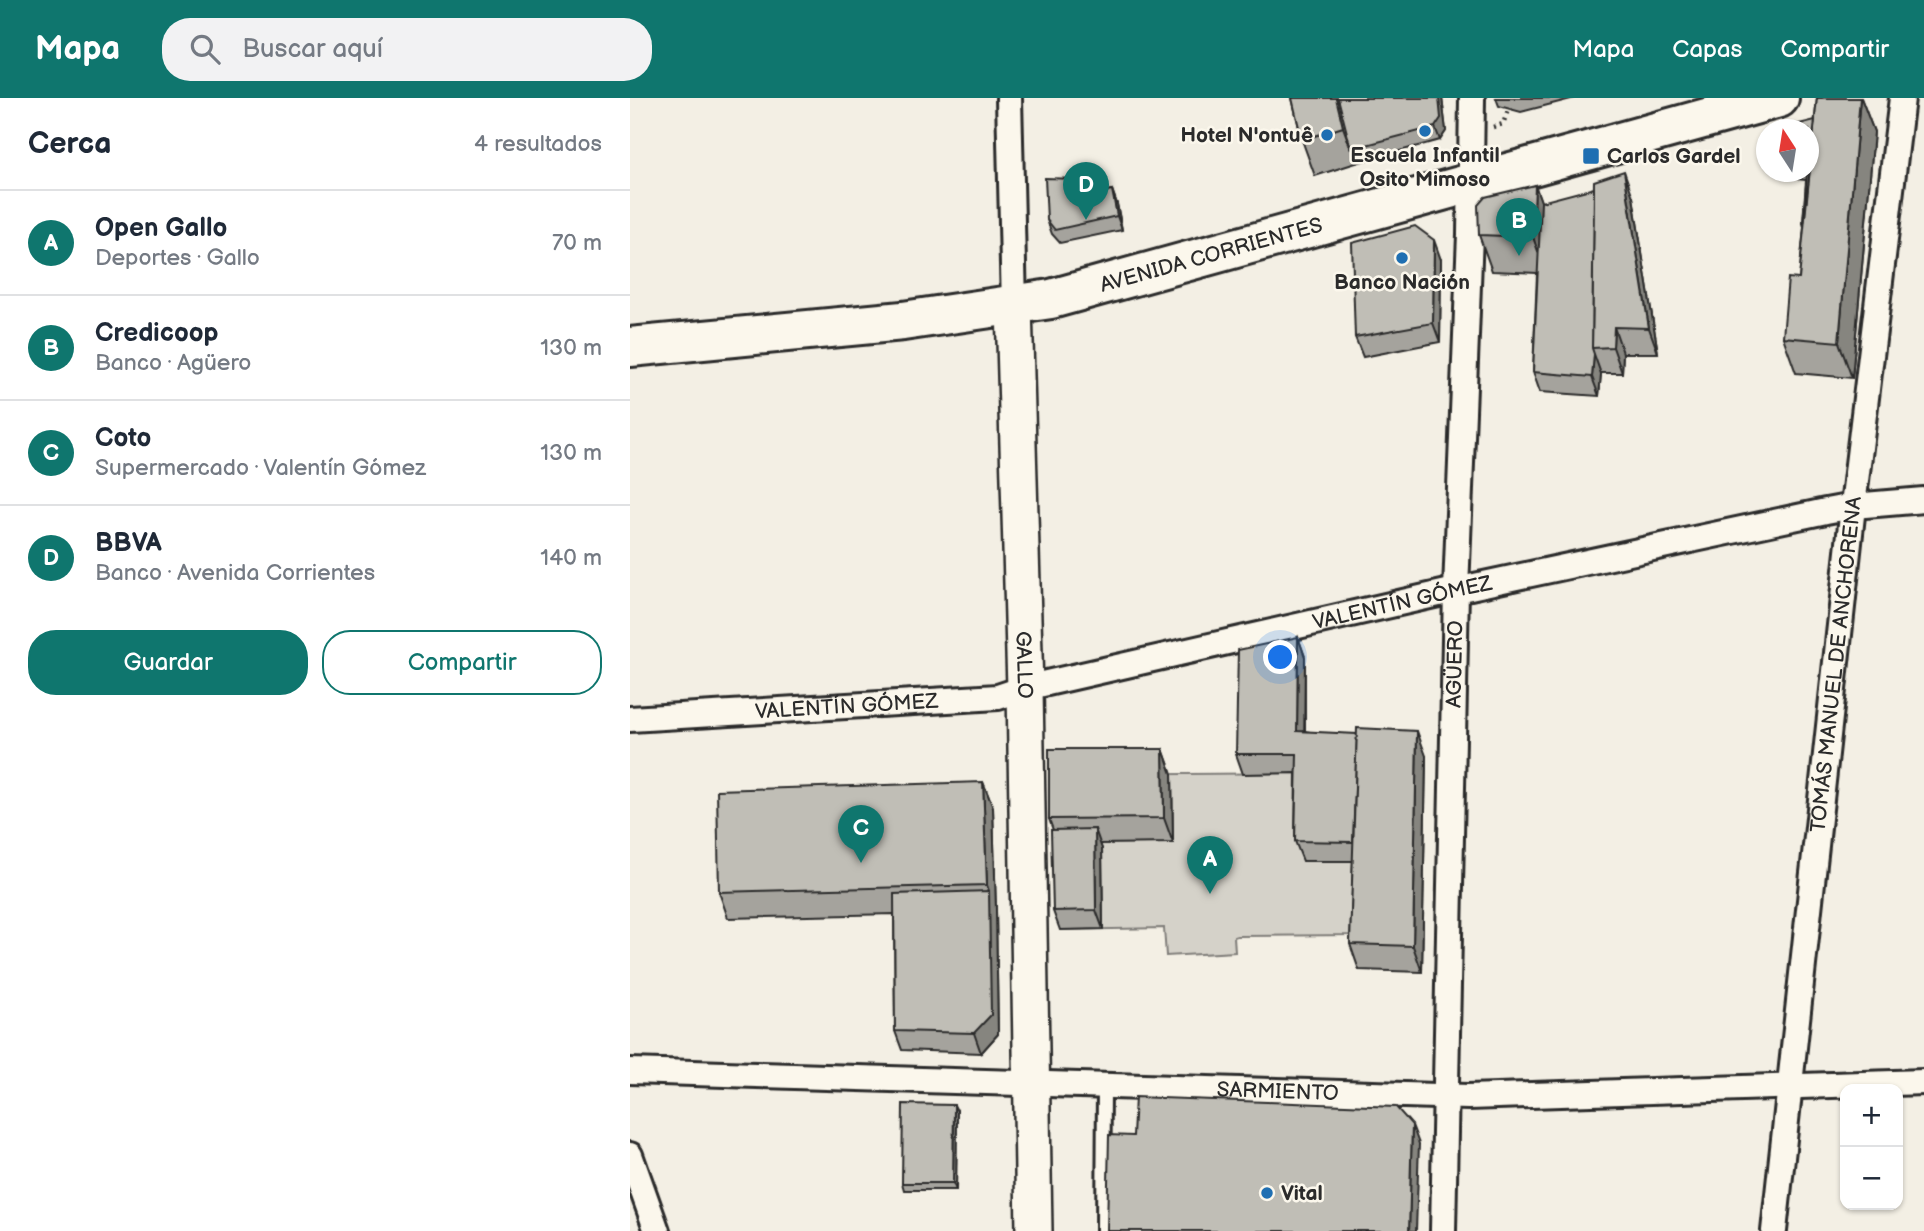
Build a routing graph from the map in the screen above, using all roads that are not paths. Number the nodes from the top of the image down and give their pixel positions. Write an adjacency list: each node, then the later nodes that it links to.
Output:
1 (1009, 98): 6 (street, GALLO)
2 (1472, 98): 5 (street, AGÜERO)
3 (1779, 98): 5 (main road, AVENIDA CORRIENTES)
4 (1902, 98): 9 (street, TOMÁS MANUEL DE ANCHORENA)
5 (1472, 182): 6 (main road, AVENIDA CORRIENTES); 10 (street, AGÜERO)
6 (1014, 306): 7 (main road, AVENIDA CORRIENTES); 11 (main road, GALLO)
7 (630, 347)
8 (1924, 500): 9 (street, VALENTÍN GÓMEZ)
9 (1853, 506): 10 (street, VALENTÍN GÓMEZ); 17 (street, TOMÁS MANUEL DE ANCHORENA)
10 (1456, 590): 11 (street, VALENTÍN GÓMEZ); 18 (street, AGÜERO)
11 (1025, 688): 12 (street, VALENTÍN GÓMEZ); 15 (main road, GALLO)
12 (630, 719)
13 (630, 1072): 15 (street, SARMIENTO)
14 (1924, 1082): 17 (street, SARMIENTO)
15 (1030, 1084): 16 (street, SARMIENTO); 21 (main road, GALLO)
16 (1104, 1086): 18 (street, SARMIENTO); 22 (lane)
17 (1789, 1086): 18 (street, SARMIENTO); 24 (street, TOMÁS MANUEL DE ANCHORENA)
18 (1445, 1096): 23 (street, AGÜERO)
19 (630, 1155): 20 (street)
20 (657, 1231)
21 (1034, 1231)
22 (1103, 1231)
23 (1443, 1231)
24 (1774, 1231)

